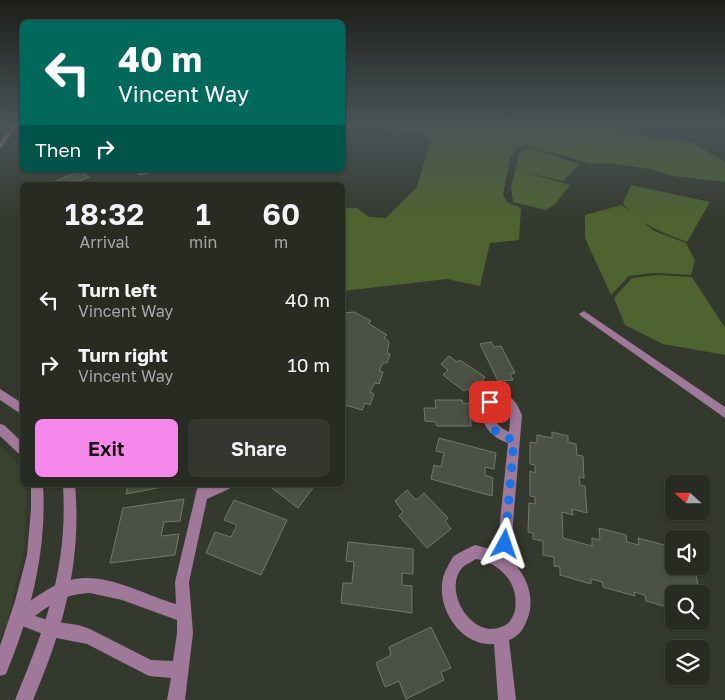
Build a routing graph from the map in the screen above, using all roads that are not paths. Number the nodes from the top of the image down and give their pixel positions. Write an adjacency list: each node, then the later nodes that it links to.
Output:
1 (584, 314): 4 (street)
2 (0, 394): 3 (street)
3 (20, 408)
4 (725, 413)
5 (0, 429): 7 (street)
6 (514, 440): 11 (street)
7 (20, 447)
8 (37, 487): 14 (street)
9 (69, 487): 12 (street)
10 (204, 489): 13 (street)
11 (504, 561): 16 (street); 16 (street)
12 (62, 590): 13 (street); 14 (street); 15 (street)
13 (183, 614): 18 (street)
14 (19, 618): 15 (street); 17 (street)
15 (51, 629): 18 (street); 19 (street)
16 (501, 637): 21 (street)
17 (0, 668)
18 (181, 669): 20 (street)
19 (24, 700)
20 (176, 700)
21 (507, 700)

